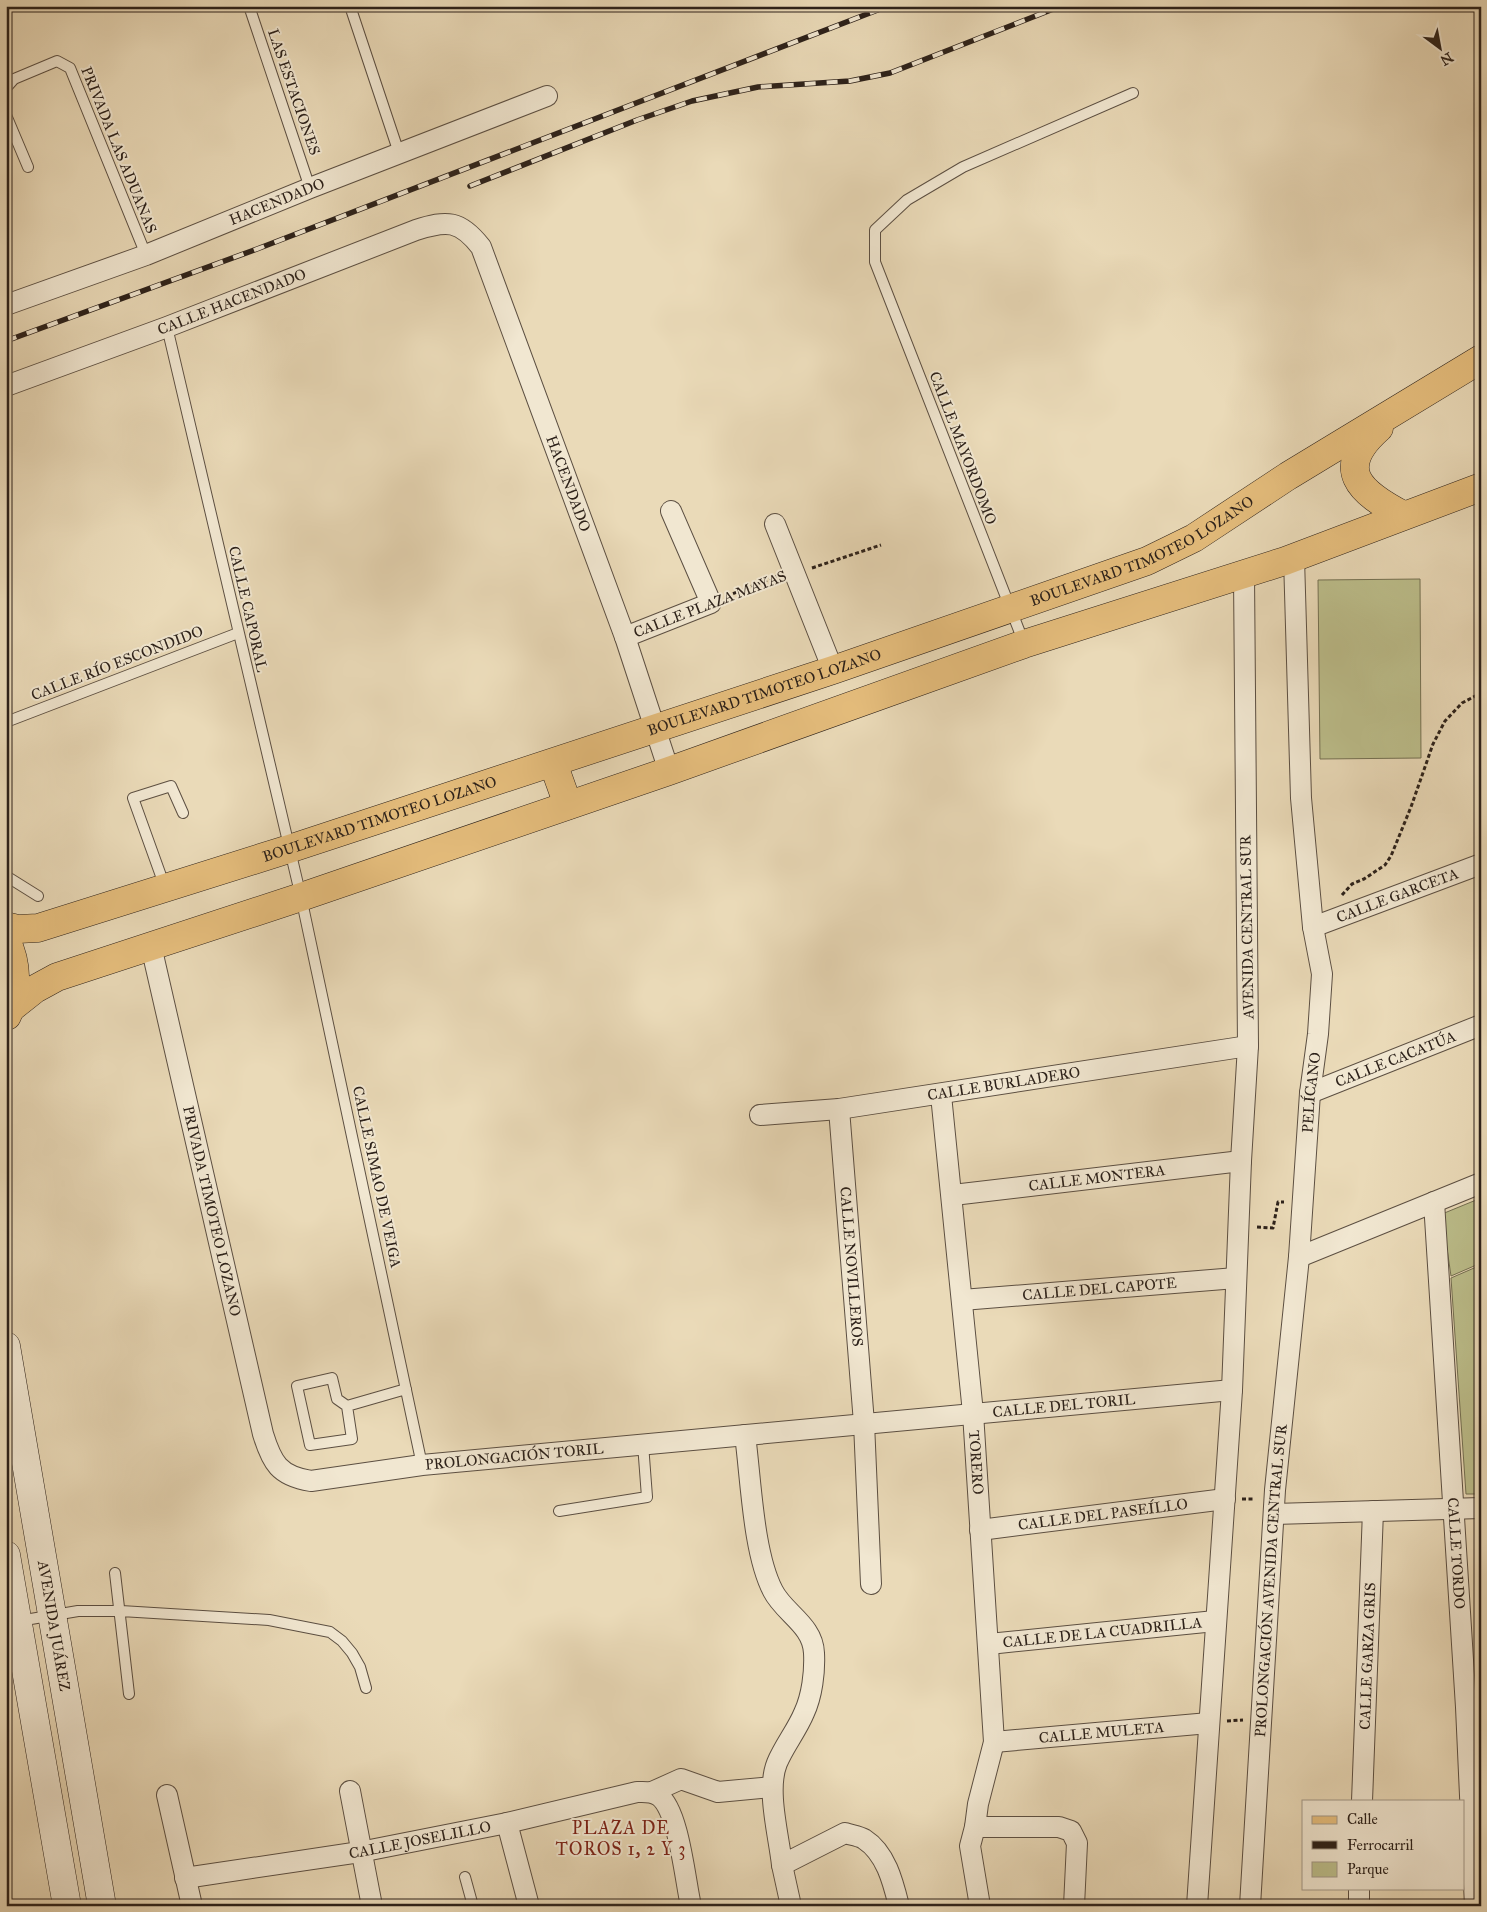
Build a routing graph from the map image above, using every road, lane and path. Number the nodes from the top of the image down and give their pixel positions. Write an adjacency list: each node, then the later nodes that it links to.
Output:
1 (249, 6): 9 (lane, LAS ESTACIONES)
2 (350, 6): 7 (lane)
3 (6, 88): 11 (lane, PRIVADA LAS ADUANAS)
4 (1133, 93): 25 (lane, CALLE MAYORDOMO)
5 (546, 96): 7 (street, HACENDADO)
6 (6, 115): 8 (lane)
7 (399, 153): 9 (street, HACENDADO)
8 (28, 167)
9 (310, 188): 11 (street, HACENDADO)
10 (458, 225): 13 (street, CALLE HACENDADO); 27 (street, HACENDADO)
11 (146, 255): 12 (street, HACENDADO)
12 (6, 305)
13 (167, 327): 15 (street, CALLE HACENDADO); 26 (lane, CALLE CAPORAL)
14 (1481, 359): 16 (main road, BOULEVARD TIMOTEO LOZANO)
15 (6, 386)
16 (1405, 405): 19 (main road); 25 (main road, BOULEVARD TIMOTEO LOZANO)
17 (1481, 487): 19 (main road)
18 (671, 511): 24 (street)
19 (1403, 515): 22 (main road)
20 (775, 524): 23 (street)
21 (881, 545): 23 (path, CALLE PLAZA MAYAS)
22 (1271, 566): 28 (main road); 45 (street, PELÍCANO); 50 (street, AVENIDA CENTRAL SUR)
23 (795, 572): 24 (path, CALLE PLAZA MAYAS); 29 (street)
24 (710, 603): 27 (street, CALLE PLAZA MAYAS)
25 (1010, 608): 28 (lane, CALLE MAYORDOMO); 29 (main road, BOULEVARD TIMOTEO LOZANO)
26 (238, 633): 31 (lane, CALLE RÍO ESCONDIDO); 37 (lane, CALLE CAPORAL)
27 (625, 637): 32 (street, HACENDADO)
28 (1024, 644): 34 (main road)
29 (833, 670): 32 (main road, BOULEVARD TIMOTEO LOZANO)
30 (1481, 693): 43 (path)
31 (6, 722)
32 (655, 729): 33 (main road, BOULEVARD TIMOTEO LOZANO); 34 (street, HACENDADO)
33 (553, 763): 35 (main road); 37 (main road, BOULEVARD TIMOTEO LOZANO)
34 (669, 771): 35 (main road)
35 (568, 805): 42 (main road)
36 (183, 813): 40 (lane)
37 (290, 849): 40 (main road, BOULEVARD TIMOTEO LOZANO); 42 (lane, CALLE CAPORAL)
38 (1481, 864): 45 (street, CALLE GARCETA)
39 (6, 876): 41 (lane)
40 (166, 888): 44 (main road, BOULEVARD TIMOTEO LOZANO)
41 (38, 896)
42 (301, 897): 47 (main road); 65 (lane, CALLE SIMAO DE VEIGA)
43 (1339, 898)
44 (6, 926)
45 (1313, 928): 51 (street, PELÍCANO)
46 (6, 940): 48 (main road)
47 (151, 946): 48 (main road); 73 (street, PRIVADA TIMOTEO LOZANO)
48 (9, 1013)
49 (1481, 1025): 51 (street, CALLE CACATÚA)
50 (1248, 1046): 52 (street, CALLE BURLADERO); 55 (street, AVENIDA CENTRAL SUR)
51 (1310, 1092): 58 (street, PELÍCANO)
52 (942, 1095): 53 (street, CALLE BURLADERO); 57 (street, TORERO)
53 (839, 1109): 54 (street, CALLE BURLADERO); 69 (street, CALLE NOVILLEROS)
54 (760, 1115)
55 (1241, 1162): 57 (street, CALLE MONTERA); 60 (street, AVENIDA CENTRAL SUR)
56 (1481, 1183): 59 (street)
57 (953, 1195): 63 (street, TORERO)
58 (1302, 1202): 60 (path); 61 (street, PELÍCANO)
59 (1434, 1202): 61 (street); 76 (street, CALLE TORDO)
60 (1237, 1254): 62 (street, AVENIDA CENTRAL SUR)
61 (1300, 1257): 79 (street, PROLONGACIÓN AVENIDA CENTRAL SUR)
62 (1236, 1278): 63 (street, CALLE DEL CAPOTE); 66 (street)
63 (962, 1300): 68 (street, TORERO)
64 (6, 1346): 85 (main road, AVENIDA JUÁREZ)
65 (406, 1389): 67 (lane); 72 (lane, CALLE SIMAO DE VEIGA)
66 (1232, 1390): 68 (street, CALLE DEL TORIL); 74 (street)
67 (347, 1406): 67 (lane)
68 (973, 1413): 69 (street, CALLE DEL TORIL); 80 (street, TORERO)
69 (864, 1423): 70 (street, CALLE DEL TORIL); 83 (street, CALLE NOVILLEROS)
70 (745, 1435): 71 (street, PROLONGACIÓN TORIL); 94 (street)
71 (643, 1444): 72 (street, PROLONGACIÓN TORIL); 77 (lane)
72 (422, 1465): 73 (street, PROLONGACIÓN TORIL)
73 (284, 1473)
74 (1225, 1499): 80 (street, CALLE DEL PASEÍLLO); 87 (street)
75 (1481, 1508): 76 (street)
76 (1454, 1510): 78 (street); 120 (street, CALLE TORDO)
77 (559, 1511)
78 (1373, 1511): 79 (street); 98 (street, CALLE GARZA GRIS)
79 (1274, 1514): 91 (street, PROLONGACIÓN AVENIDA CENTRAL SUR)
80 (980, 1530): 88 (street, TORERO)
81 (6, 1555): 86 (main road)
82 (115, 1573): 84 (lane)
83 (871, 1584)
84 (121, 1611): 85 (lane); 89 (lane); 90 (lane)
85 (52, 1615): 86 (lane); 107 (main road, AVENIDA JUÁREZ)
86 (18, 1621): 106 (main road)
87 (1215, 1621): 88 (street, CALLE DE LA CUADRILLA); 92 (street)
88 (989, 1644): 93 (street, TORERO)
89 (366, 1688)
90 (129, 1694)
91 (1261, 1718): 92 (path); 118 (street, PROLONGACIÓN AVENIDA CENTRAL SUR)
92 (1209, 1723): 93 (street, CALLE MULETA); 117 (street)
93 (994, 1742): 100 (street, TORERO)
94 (772, 1787): 96 (street, CALLE JOSELILLO); 102 (street)
95 (350, 1791): 101 (street)
96 (652, 1792): 99 (street, CALLE JOSELILLO); 112 (street)
97 (167, 1795): 104 (street)
98 (1362, 1800)
99 (507, 1823): 101 (street, CALLE JOSELILLO); 111 (street)
100 (975, 1828): 115 (street, TORERO); 116 (street)
101 (360, 1852): 104 (street, CALLE JOSELILLO); 109 (street)
102 (782, 1865): 113 (street); 114 (street)
103 (465, 1877): 110 (lane)
104 (185, 1878): 108 (street)
105 (1360, 1890): 119 (street)
106 (67, 1906)
107 (102, 1906)
108 (192, 1906)
109 (372, 1906)
110 (473, 1906)
111 (529, 1906)
112 (691, 1906)
113 (791, 1906)
114 (899, 1906)
115 (980, 1906)
116 (1074, 1906)
117 (1197, 1906)
118 (1250, 1906)
119 (1359, 1906)
120 (1475, 1906)

